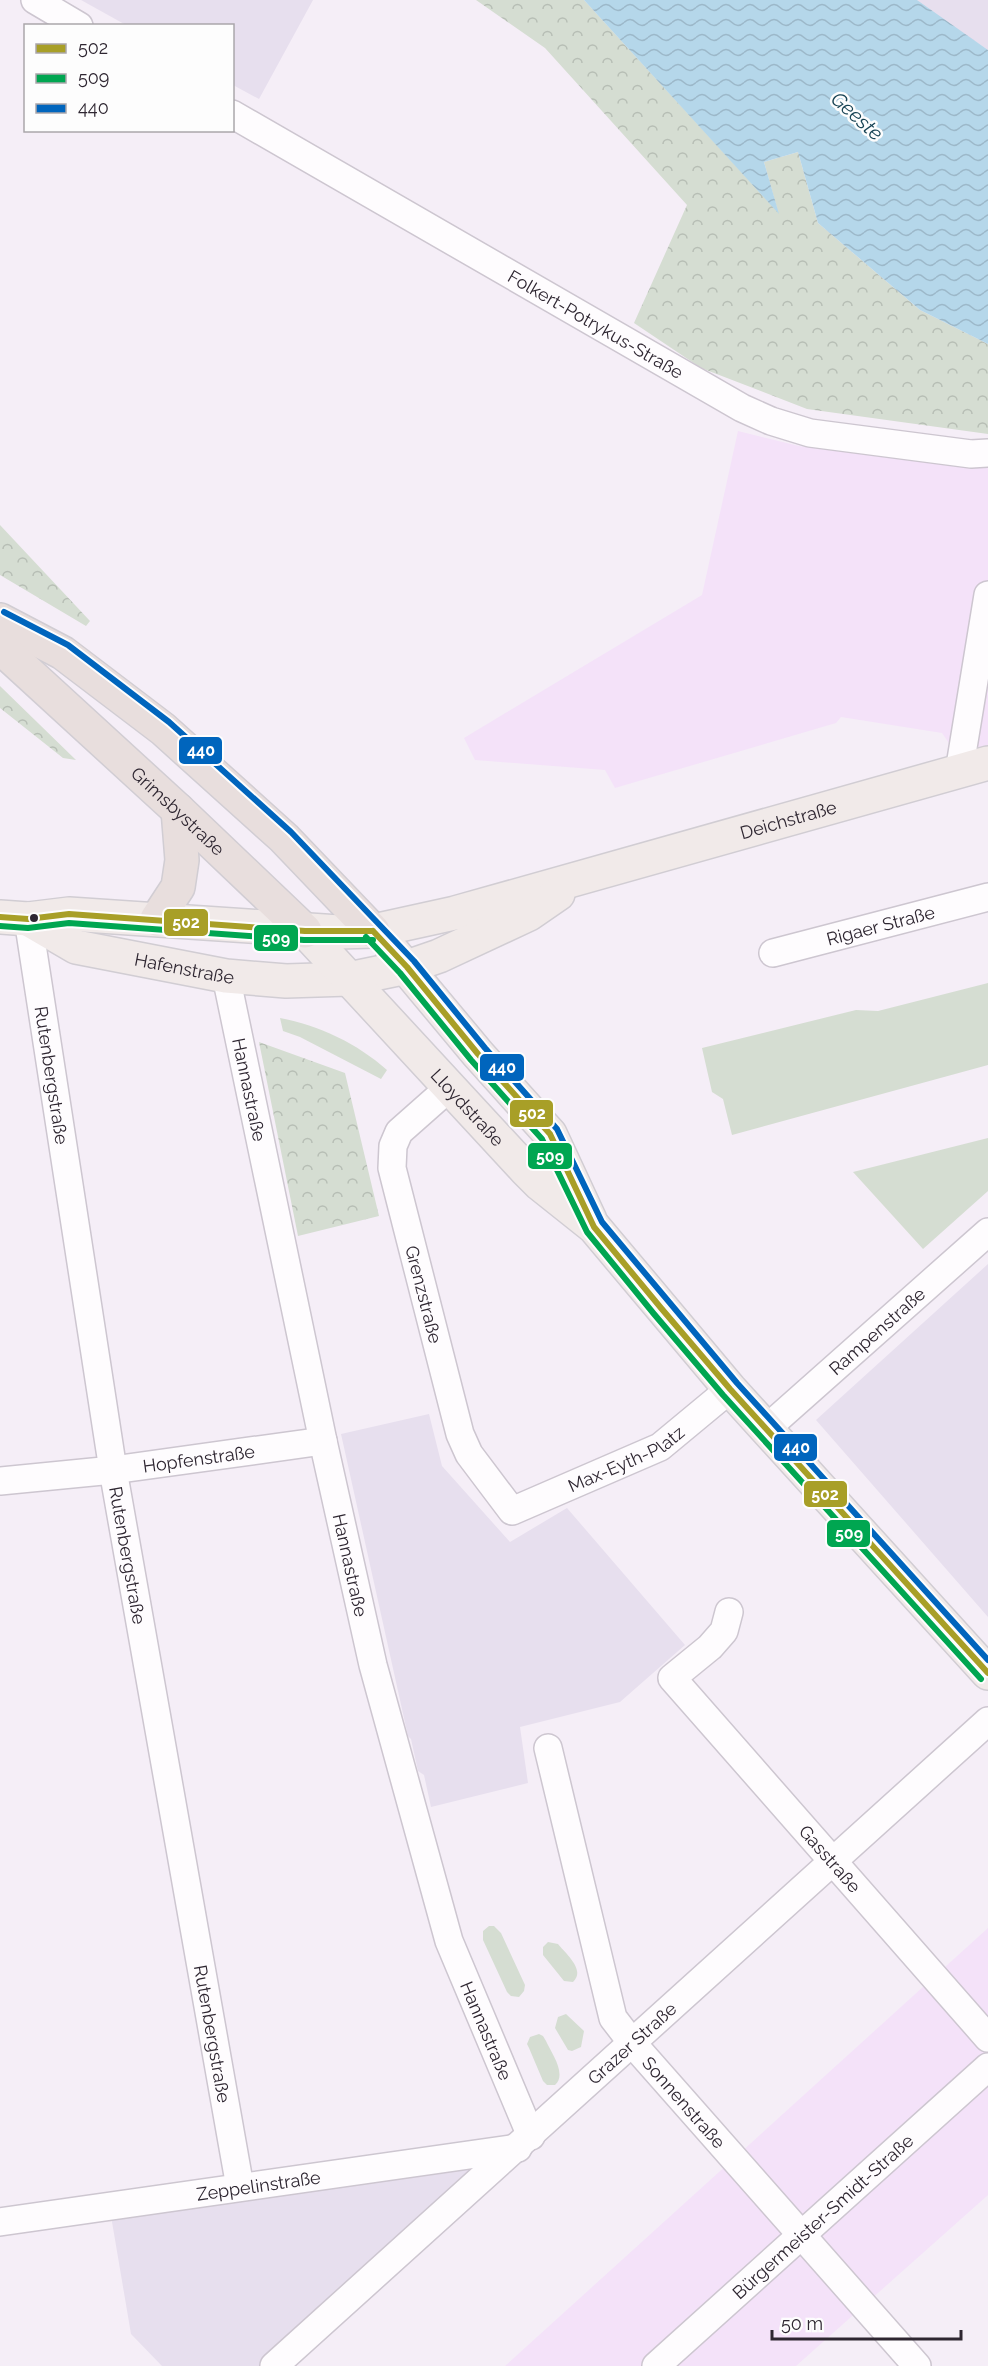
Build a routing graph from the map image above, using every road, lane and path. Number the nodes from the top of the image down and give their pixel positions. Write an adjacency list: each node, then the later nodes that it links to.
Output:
1 (35, 0): 2 (street)
2 (76, 24)
3 (234, 115): 4 (street, Folkert-Potrykus-Straße)
4 (988, 453)
5 (988, 595): 8 (street)
6 (0, 620): 15 (highway)
7 (0, 647): 9 (highway, Grimsbystraße)
8 (973, 768): 10 (main road, Deichstraße)
9 (178, 810): 13 (highway); 14 (highway, Grimsbystraße)
10 (589, 874): 15 (main road, Deichstraße); 17 (main road, Deichstraße)
11 (988, 897): 16 (street, Rigaer Straße)
12 (14, 918): 13 (main road); 18 (main road, Hafenstraße); 26 (street, Rutenbergstraße)
13 (157, 919): 14 (main road)
14 (305, 931): 15 (main road); 19 (main road, Grimsbystraße)
15 (373, 931): 17 (main road, Lloydstraße)
16 (773, 954)
17 (407, 968): 19 (main road, Deichstraße); 21 (main road, Lloydstraße)
18 (226, 976): 19 (main road, Hafenstraße); 25 (street, Hannastraße)
19 (350, 979): 20 (main road, Lloydstraße)
20 (451, 1086): 21 (main road, Lloydstraße); 28 (street, Grenzstraße)
21 (594, 1227): 23 (main road, Lloydstraße)
22 (988, 1232): 24 (street, Rampenstraße)
23 (730, 1389): 24 (main road, Lloydstraße); 28 (street, Max-Eyth-Platz)
24 (766, 1429): 30 (main road, Lloydstraße)
25 (323, 1441): 26 (street, Hopfenstraße); 37 (street, Hannastraße)
26 (112, 1470): 27 (street, Hopfenstraße); 38 (street, Rutenbergstraße)
27 (0, 1481)
28 (512, 1511)
29 (729, 1612): 33 (street, Gasstraße)
30 (988, 1673)
31 (988, 1721): 33 (street, Grazer Straße)
32 (548, 1748): 35 (street, Sonnenstraße)
33 (833, 1862): 34 (street, Gasstraße); 35 (street, Grazer Straße)
34 (988, 2038)
35 (633, 2044): 37 (street, Grazer Straße); 40 (street, Sonnenstraße)
36 (988, 2067): 40 (street, Bürgermeister-Smidt-Straße)
37 (524, 2142): 38 (street, Zeppelinstraße); 41 (street, Grazer Straße)
38 (240, 2187): 39 (street, Zeppelinstraße)
39 (0, 2222)
40 (802, 2235): 42 (street, Bürgermeister-Smidt-Straße); 43 (street, Sonnenstraße)
41 (274, 2366)
42 (656, 2366)
43 (917, 2366)

